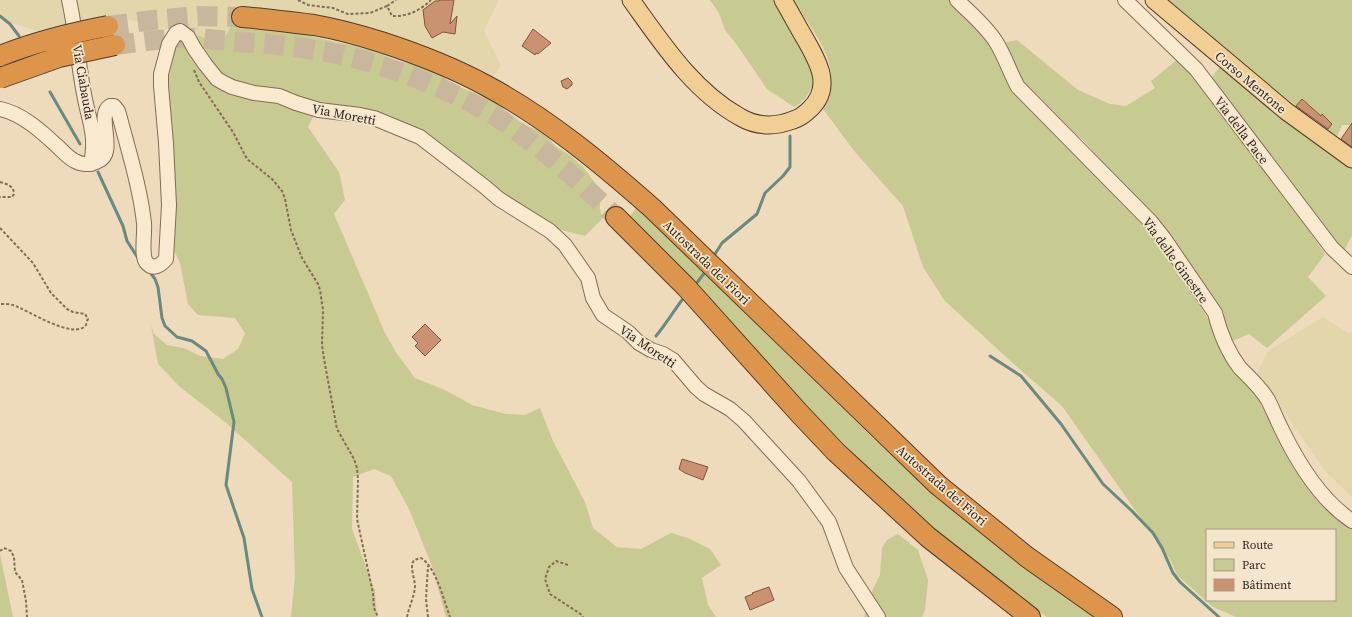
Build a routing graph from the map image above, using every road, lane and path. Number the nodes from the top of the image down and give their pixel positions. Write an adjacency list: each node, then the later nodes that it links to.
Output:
1 (69, 0): 19 (street, Via Ciabauda)
2 (298, 0): 10 (path)
3 (396, 0): 10 (path)
4 (431, 0): 10 (path)
5 (631, 0): 6 (main road)
6 (783, 0)
7 (957, 0): 26 (street, Via delle Ginestre)
8 (1125, 0): 24 (street, Via della Pace)
9 (1154, 0): 18 (main road, Corso Mentone)
10 (386, 6)
11 (242, 17): 38 (highway, Autostrada dei Fiori)
12 (108, 26): 14 (highway, bridge)
13 (115, 45): 16 (highway, bridge)
14 (0, 56)
15 (192, 66): 31 (path)
16 (0, 78)
17 (0, 109): 19 (street)
18 (1352, 159)
19 (91, 164): 36 (street, Via Moretti)
20 (0, 182): 21 (path)
21 (0, 197)
22 (616, 217): 37 (highway)
23 (0, 228): 25 (path)
24 (1352, 267)
25 (0, 304)
26 (1352, 521)
27 (0, 551): 30 (path)
28 (428, 565): 32 (path); 33 (path); 34 (path)
29 (568, 565): 35 (path)
30 (28, 617)
31 (378, 617)
32 (406, 617)
33 (428, 617)
34 (450, 617)
35 (583, 617)
36 (878, 617)
37 (1030, 617)
38 (1112, 617)

